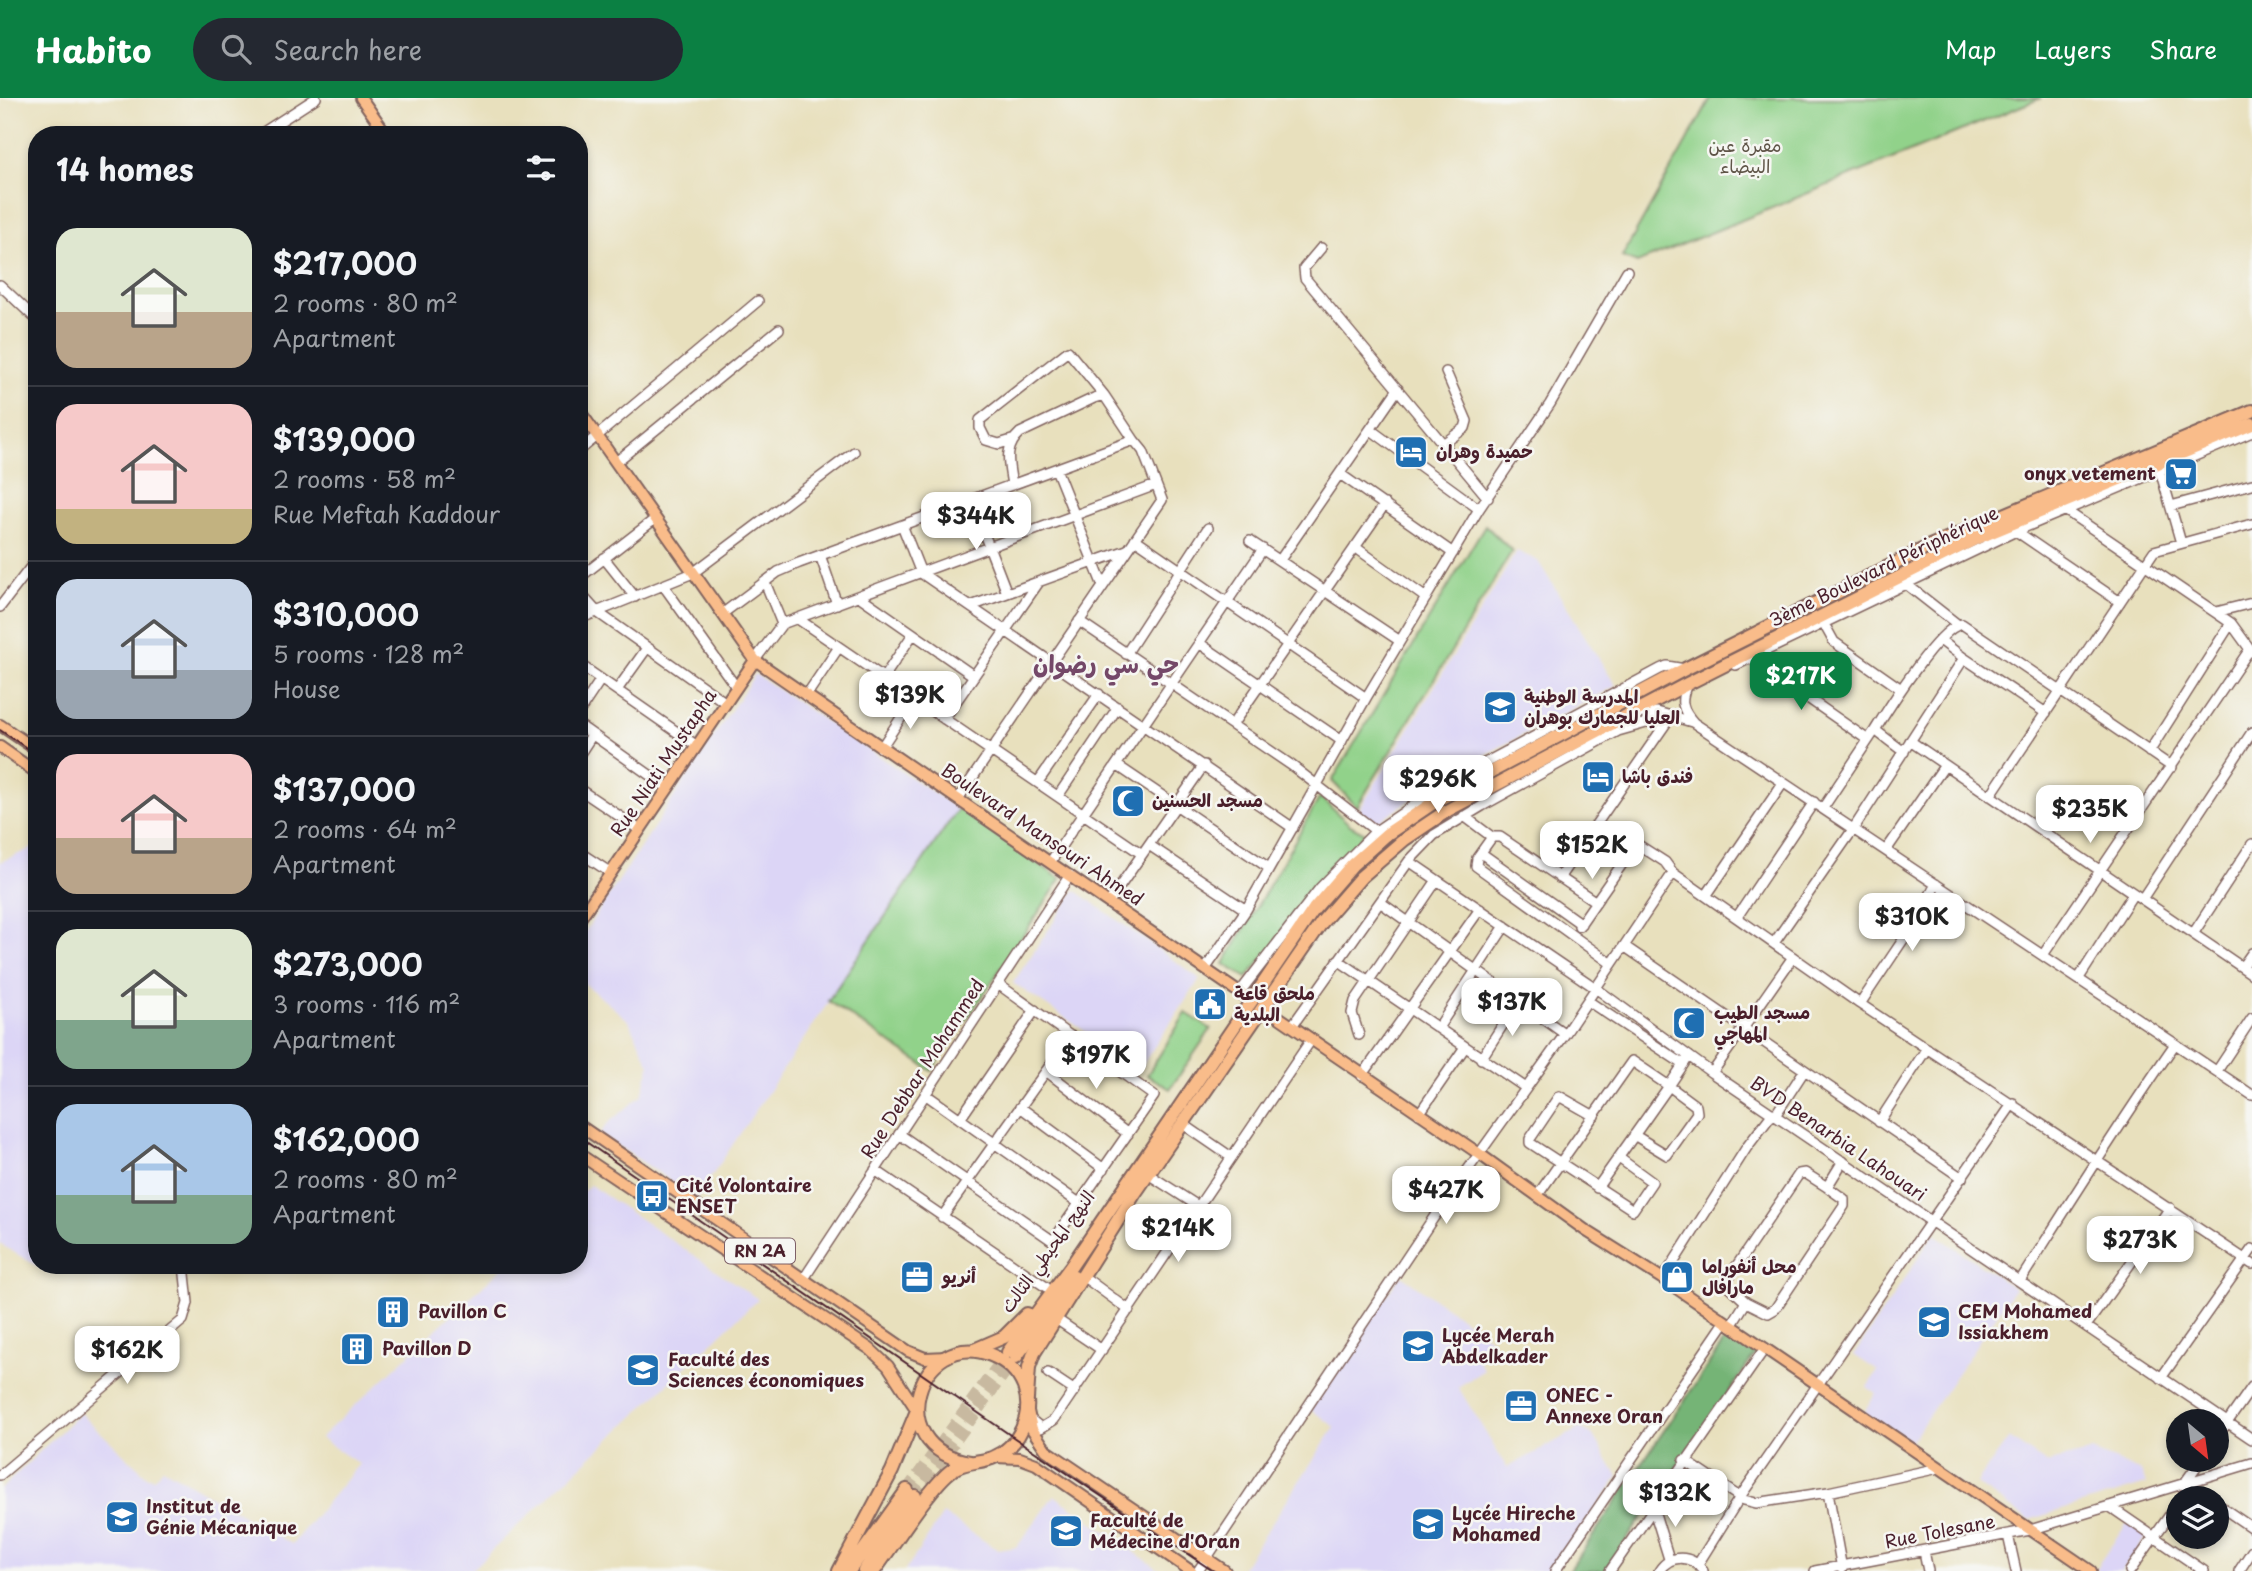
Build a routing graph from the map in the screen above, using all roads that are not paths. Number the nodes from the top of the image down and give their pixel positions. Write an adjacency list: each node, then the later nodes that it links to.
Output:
1 (316, 98): 3 (street)
2 (361, 98): 4 (main road)
3 (273, 126)
4 (381, 126)
5 (1321, 248): 12 (street)
6 (1627, 271): 32 (street)
7 (0, 285): 9 (street)
8 (758, 301): 19 (street)
9 (28, 311)
10 (779, 329): 25 (street)
11 (1446, 372): 22 (street)
12 (1398, 389): 17 (street); 22 (street)
13 (1104, 395): 20 (street); 20 (street); 21 (street)
14 (2252, 411): 103 (highway, 3ème Boulevard Périphérique)
15 (588, 423): 19 (main road, Boulevard Mansouri Ahmed)
16 (2252, 424): 36 (highway, 3ème Boulevard Périphérique)
17 (1371, 430): 28 (street); 37 (street)
18 (2252, 432): 27 (street)
19 (599, 438): 23 (street); 25 (main road, Boulevard Mansouri Ahmed)
20 (1012, 440): 30 (street)
21 (1134, 440): 26 (street); 31 (street)
22 (1443, 444): 32 (street)
23 (588, 446)
24 (855, 452): 60 (street)
25 (616, 462): 39 (main road, Boulevard Mansouri Ahmed)
26 (1056, 469): 30 (street); 38 (street)
27 (2160, 470): 35 (street); 36 (street)
28 (1340, 474): 34 (street); 54 (street)
29 (2252, 484): 35 (street)
30 (1012, 485): 33 (street)
31 (1156, 485): 38 (street); 44 (street)
32 (1488, 498): 37 (street)
33 (971, 500): 41 (street); 47 (street)
34 (1385, 504): 48 (street); 51 (street)
35 (2171, 506): 46 (street)
36 (2062, 507): 43 (street); 56 (street); 104 (highway, 3ème Boulevard Périphérique)
37 (1479, 509): 51 (street)
38 (1075, 516): 47 (street); 55 (street)
39 (655, 519): 53 (street); 60 (main road, Boulevard Mansouri Ahmed)
40 (2252, 524): 46 (street)
41 (902, 525): 52 (street); 61 (street)
42 (1208, 528): 57 (street)
43 (2016, 531): 64 (street); 74 (street)
44 (1135, 539): 50 (street); 57 (street)
45 (1250, 541): 49 (street)
46 (2181, 543): 56 (street)
47 (990, 547): 61 (street); 68 (street)
48 (1355, 547): 67 (street); 71 (street)
49 (1263, 549): 54 (street); 73 (street)
50 (1127, 550): 55 (street); 66 (street)
51 (1453, 553): 71 (street)
52 (820, 555): 62 (street); 76 (street)
53 (604, 558): 59 (street); 70 (street)
54 (1280, 560): 67 (street)
55 (1092, 563): 63 (street); 66 (street)
56 (2145, 564): 74 (street); 80 (street)
57 (1180, 570): 73 (street); 98 (street)
58 (28, 571): 78 (street)
59 (588, 571)
60 (694, 573): 65 (street); 81 (main road, Boulevard Mansouri Ahmed)
61 (921, 573): 69 (street); 77 (street)
62 (765, 582): 81 (street); 86 (street)
63 (1039, 582): 68 (street); 89 (street)
64 (1906, 584): 87 (street); 88 (street)
65 (663, 585): 70 (street); 112 (street)
66 (1102, 586): 84 (street)
67 (1325, 590): 92 (street); 94 (street)
68 (1007, 593): 77 (street)
69 (859, 596): 76 (street); 90 (street)
70 (635, 597): 79 (street)
71 (1426, 598): 92 (street)
72 (588, 602): 79 (street)
73 (1226, 602): 93 (street); 94 (street)
74 (2120, 602): 115 (street)
75 (2252, 603): 80 (street)
76 (837, 604): 83 (street)
77 (971, 606): 89 (street)
78 (0, 607)
79 (597, 612): 82 (street); 96 (street)
80 (2216, 612): 85 (street)
81 (722, 614): 101 (main road, Boulevard Mansouri Ahmed)
82 (588, 616)
83 (798, 619): 86 (street); 95 (street)
84 (1079, 621): 98 (street); 102 (street)
85 (2231, 623): 97 (street); 145 (street)
86 (782, 624): 101 (street)
87 (1824, 624): 100 (street); 113 (street)
88 (1957, 624): 91 (street); 115 (street)
89 (1006, 630): 102 (street); 106 (street)
90 (913, 634): 106 (street); 107 (street)
91 (1940, 640): 99 (street); 113 (street)
92 (1400, 641): 120 (street)
93 (1199, 643): 110 (street); 111 (street)
94 (1288, 644): 111 (street); 120 (street)
95 (839, 647): 107 (street); 117 (street)
96 (647, 648): 114 (street); 121 (street)
97 (2251, 650): 150 (street)
98 (1126, 654): 110 (street)
99 (1964, 658): 123 (street); 138 (street)
100 (1752, 659): 104 (street); 135 (street)
101 (755, 660): 112 (main road, Rue Niati Mustapha); 117 (main road, Boulevard Mansouri Ahmed)
102 (1052, 661): 116 (street); 143 (street)
103 (1685, 668): 168 (street); 217 (highway, 3ème Boulevard Périphérique)
104 (1718, 669): 109 (highway, 3ème Boulevard Périphérique)
105 (588, 670): 108 (street)
106 (974, 676): 126 (street)
107 (884, 677): 119 (street)
108 (601, 679): 114 (street); 118 (street)
109 (1687, 684): 124 (highway, 3ème Boulevard Périphérique); 127 (street)
110 (1171, 685): 129 (street); 130 (street)
111 (1259, 685): 130 (street); 137 (street)
112 (736, 687): 121 (main road, Rue Niati Mustapha)
113 (1901, 689): 131 (street)
114 (617, 690): 140 (street)
115 (2059, 693): 123 (street); 145 (street)
116 (1099, 694): 122 (street); 151 (street)
117 (806, 696): 142 (main road, Boulevard Mansouri Ahmed)
118 (588, 698)
119 (914, 698): 126 (street); 142 (street)
120 (1366, 698): 137 (street)
121 (726, 703): 140 (main road, Rue Niati Mustapha)
122 (1118, 707): 129 (street); 156 (street)
123 (2046, 713): 157 (street)
124 (1629, 715): 125 (street); 221 (highway, 3ème Boulevard Périphérique)
125 (1671, 716): 127 (street); 163 (street); 184 (street)
126 (944, 719): 143 (street)
127 (1694, 723): 152 (street)
128 (0, 725): 139 (main road)
129 (1144, 725): 146 (street); 148 (street)
130 (1232, 725): 153 (street)
131 (1875, 730): 135 (street); 144 (street)
132 (588, 732): 134 (street)
133 (2252, 732): 188 (street)
134 (592, 735): 136 (street); 154 (street)
135 (1868, 740): 161 (street)
136 (588, 741)
137 (1342, 741): 153 (street)
138 (1910, 741): 144 (street); 147 (street)
139 (28, 744)
140 (697, 746): 154 (main road, Rue Niati Mustapha)
141 (0, 747): 149 (main road)
142 (881, 748): 158 (main road, Boulevard Mansouri Ahmed)
143 (991, 750): 151 (street); 158 (street)
144 (1904, 752): 166 (street)
145 (2149, 752): 150 (street)
146 (1204, 765): 160 (street); 164 (street)
147 (1945, 765): 157 (street); 173 (street)
148 (1118, 766): 160 (street); 162 (street)
149 (28, 767)
150 (2172, 767): 180 (street)
151 (1038, 782): 156 (street)
152 (1783, 783): 159 (street); 187 (street)
153 (1317, 784): 164 (street); 168 (street)
154 (668, 788): 167 (main road, Rue Niati Mustapha)
155 (588, 795): 167 (street)
156 (1058, 796): 162 (street)
157 (1990, 796): 180 (street)
158 (958, 799): 177 (main road, Boulevard Mansouri Ahmed)
159 (1814, 802): 161 (street); 195 (street)
160 (1176, 805): 172 (street); 179 (street)
161 (1823, 808): 166 (street)
162 (1084, 814): 175 (street); 177 (street)
163 (1464, 816): 169 (street); 178 (street)
164 (1293, 828): 179 (street)
165 (1612, 828): 170 (street)
166 (1854, 828): 173 (street); 201 (street)
167 (640, 830): 181 (main road, Rue Niati Mustapha)
168 (1376, 831): 217 (street)
169 (1492, 837): 174 (street); 184 (street)
170 (1636, 844): 182 (street); 191 (street)
171 (2252, 844): 199 (street)
172 (1149, 845): 175 (street); 194 (street)
173 (1887, 849): 186 (street)
174 (1480, 853): 197 (street); 200 (street)
175 (1142, 854): 189 (street)
176 (588, 858): 181 (street)
177 (1051, 861): 183 (main road, Boulevard Mansouri Ahmed)
178 (1409, 861): 185 (street, BVD Benarbia Lahouari); 190 (street)
179 (1269, 868): 194 (street)
180 (2102, 872): 188 (street); 205 (street)
181 (611, 873): 192 (main road, Rue Niati Mustapha)
182 (1673, 873): 187 (street); 202 (street)
183 (1070, 875): 189 (main road, Boulevard Mansouri Ahmed); 215 (street, Rue Debbar Mohammed)
184 (1559, 877): 191 (street)
185 (1437, 880): 193 (street, BVD Benarbia Lahouari); 196 (street)
186 (1936, 884): 205 (street); 220 (street)
187 (1706, 896): 195 (street)
188 (2137, 897): 199 (street); 213 (street)
189 (1109, 902): 210 (main road, Boulevard Mansouri Ahmed)
190 (1380, 902): 196 (street); 207 (street)
191 (1596, 902): 197 (street)
192 (588, 905)
193 (1480, 909): 198 (street, BVD Benarbia Lahouari); 203 (street)
194 (1246, 910): 210 (street)
195 (1737, 917): 201 (street)
196 (1408, 922): 203 (street); 214 (street)
197 (1581, 923): 200 (street)
198 (1505, 926): 211 (street); 216 (street, BVD Benarbia Lahouari)
199 (2193, 934): 209 (street)
200 (1573, 935): 208 (street)
201 (1774, 943): 206 (street)
202 (1624, 946): 208 (street); 227 (street)
203 (1449, 953): 211 (street); 222 (street)
204 (2252, 953): 209 (street)
205 (2043, 955): 213 (street)
206 (1793, 957): 220 (street); 227 (street)
207 (1338, 960): 214 (street); 225 (street)
208 (1612, 964): 216 (street)
209 (2242, 967): 212 (street)
210 (1206, 968): 217 (main road, Boulevard Mansouri Ahmed)
211 (1475, 971): 218 (street); 226 (street)
212 (2252, 974)
213 (2079, 978): 232 (street)
214 (1369, 981): 222 (street); 229 (street)
215 (998, 984): 223 (street); 244 (street, Rue Debbar Mohammed)
216 (1597, 989): 219 (street); 236 (street, BVD Benarbia Lahouari)
217 (1245, 996): 262 (highway, 3ème Boulevard Périphérique)
218 (1518, 1001): 228 (street); 235 (street)
219 (1588, 1001): 228 (street); 236 (street)
220 (1860, 1003): 234 (street)
221 (1264, 1007): 225 (main road); 253 (highway, 3ème Boulevard Périphérique)
222 (1410, 1009): 226 (street); 241 (street)
223 (1035, 1010): 230 (street); 251 (street)
224 (2252, 1018): 239 (street)
225 (1292, 1026): 231 (main road)
226 (1438, 1028): 233 (street)
227 (1743, 1028): 238 (street); 240 (street)
228 (1565, 1034): 243 (street)
229 (1359, 1035)
230 (1071, 1037): 237 (street); 255 (street)
231 (1311, 1040): 241 (main road); 260 (street)
232 (2175, 1044): 239 (street); 265 (street)
233 (1465, 1047): 235 (street); 248 (street)
234 (1927, 1048): 246 (street); 252 (street)
235 (1481, 1059): 243 (street)
236 (1686, 1060): 240 (street, BVD Benarbia Lahouari); 242 (street)
237 (1046, 1071): 247 (street); 255 (street)
238 (1804, 1071): 249 (street); 252 (street)
239 (2217, 1071): 245 (street)
240 (1712, 1073): 249 (street, BVD Benarbia Lahouari)
241 (1362, 1076): 248 (main road)
242 (1669, 1086): 250 (street); 257 (street); 257 (street)
243 (1526, 1088): 259 (street)
244 (925, 1094): 251 (street); 256 (street, Rue Debbar Mohammed)
245 (2252, 1096)
246 (2013, 1103): 265 (street); 270 (street)
247 (1020, 1107): 258 (street); 267 (street)
248 (1419, 1114): 259 (main road)
249 (1774, 1114): 264 (street, BVD Benarbia Lahouari); 285 (street)
250 (1594, 1116): 266 (street); 266 (street)
251 (960, 1119): 258 (street)
252 (1879, 1122): 270 (street)
253 (1183, 1124): 260 (street); 269 (highway, 3ème Boulevard Périphérique)
254 (588, 1131): 286 (main road, RN 2A)
255 (1128, 1133): 267 (street)
256 (899, 1134): 268 (street, Rue Debbar Mohammed); 271 (street)
257 (1634, 1135): 261 (street)
258 (994, 1143): 271 (street); 275 (street)
259 (1478, 1153): 274 (main road); 333 (street)
260 (1231, 1157): 276 (street)
261 (1619, 1158): 273 (street); 273 (street)
262 (1141, 1159): 288 (highway, النهج المحيطي الثالث); 297 (highway, 3ème Boulevard Périphérique)
263 (588, 1160): 306 (main road, RN 2A)
264 (1843, 1161): 272 (street); 280 (street, BVD Benarbia Lahouari)
265 (2099, 1161): 277 (street); 287 (street)
266 (1560, 1164): 273 (street); 274 (street)
267 (1104, 1169): 275 (street)
268 (875, 1170): 279 (street); 286 (street, Rue Debbar Mohammed)
269 (1148, 1174): 276 (street); 278 (highway, 3ème Boulevard Périphérique)
270 (1962, 1178): 280 (street)
271 (967, 1181): 275 (street); 279 (street)
272 (1827, 1187): 289 (street); 289 (street)
273 (1597, 1188)
274 (1537, 1196): 285 (main road)
275 (1079, 1203)
276 (1198, 1206): 290 (street)
277 (2170, 1208): 282 (street); 293 (street)
278 (1124, 1209): 284 (highway, 3ème Boulevard Périphérique); 297 (highway, النهج المحيطي الثالث)
279 (942, 1217): 288 (street)
280 (1932, 1221): 287 (street, BVD Benarbia Lahouari); 301 (street)
281 (2252, 1249): 282 (street)
282 (2248, 1262): 300 (street)
283 (185, 1274): 316 (street)
284 (1084, 1277): 290 (street); 291 (highway, 3ème Boulevard Périphérique)
285 (1663, 1279): 292 (main road)
286 (803, 1280): 298 (main road, RN 2A)
287 (2020, 1281): 293 (street, BVD Benarbia Lahouari)
288 (1046, 1287): 296 (highway, النهج المحيطي الثالث)
289 (1746, 1302): 292 (street)
290 (1129, 1310): 295 (street)
291 (1055, 1319): 295 (street); 304 (highway, 3ème Boulevard Périphérique)
292 (1728, 1324): 294 (main road); 341 (street)
293 (2086, 1326): 300 (street, BVD Benarbia Lahouari)
294 (1765, 1348): 301 (main road); 311 (street)
295 (1102, 1350): 303 (street)
296 (971, 1351): 298 (highway); 304 (highway)
297 (1012, 1354)
298 (947, 1357): 306 (highway)
299 (1048, 1373): 303 (street)
300 (2161, 1378): 305 (street, BVD Benarbia Lahouari)
301 (1819, 1387): 314 (main road); 321 (street)
302 (2252, 1387): 307 (street)
303 (1075, 1391): 304 (street)
304 (1028, 1408): 310 (highway); 333 (main road)
305 (2208, 1409)
306 (916, 1411): 312 (highway); 336 (highway)
307 (2230, 1419)
308 (2230, 1423): 309 (street, BVD Benarbia Lahouari)
309 (2252, 1439)
310 (994, 1457): 312 (highway); 333 (main road)
311 (1684, 1461): 321 (street); 323 (street)
312 (970, 1462): 339 (highway)
313 (2252, 1463): 317 (street, Rue Tolesane)
314 (1939, 1468): 320 (street); 327 (main road)
315 (2194, 1472): 317 (street)
316 (0, 1475)
317 (2188, 1483): 318 (street); 319 (street); 322 (street, Rue Tolesane)
318 (2187, 1486)
319 (2192, 1486)
320 (1828, 1492): 321 (street); 335 (street)
321 (1740, 1497): 334 (street)
322 (2109, 1506): 327 (street, Rue Tolesane); 329 (street)
323 (1653, 1507): 332 (street); 342 (street)
324 (2229, 1512): 326 (street)
325 (2166, 1519): 329 (street)
326 (2252, 1528)
327 (2031, 1530): 328 (street, Rue Tolesane); 347 (main road)
328 (2008, 1535): 330 (street, Rue Tolesane); 346 (street)
329 (2154, 1536): 348 (street); 349 (street)
330 (1924, 1551): 335 (street, Rue Tolesane); 345 (street)
331 (2252, 1551): 350 (street)
332 (1669, 1559): 334 (street); 343 (street)
333 (1199, 1567): 340 (main road)
334 (1701, 1568)
335 (1842, 1568): 344 (street, Rue Tolesane)
336 (839, 1571)
337 (849, 1571): 338 (highway)
338 (864, 1571)
339 (874, 1571)
340 (1225, 1571)
341 (1555, 1571)
342 (1610, 1571)
343 (1659, 1571)
344 (1815, 1571)
345 (1928, 1571)
346 (2017, 1571)
347 (2091, 1571)
348 (2130, 1571)
349 (2204, 1571)
350 (2239, 1571)

